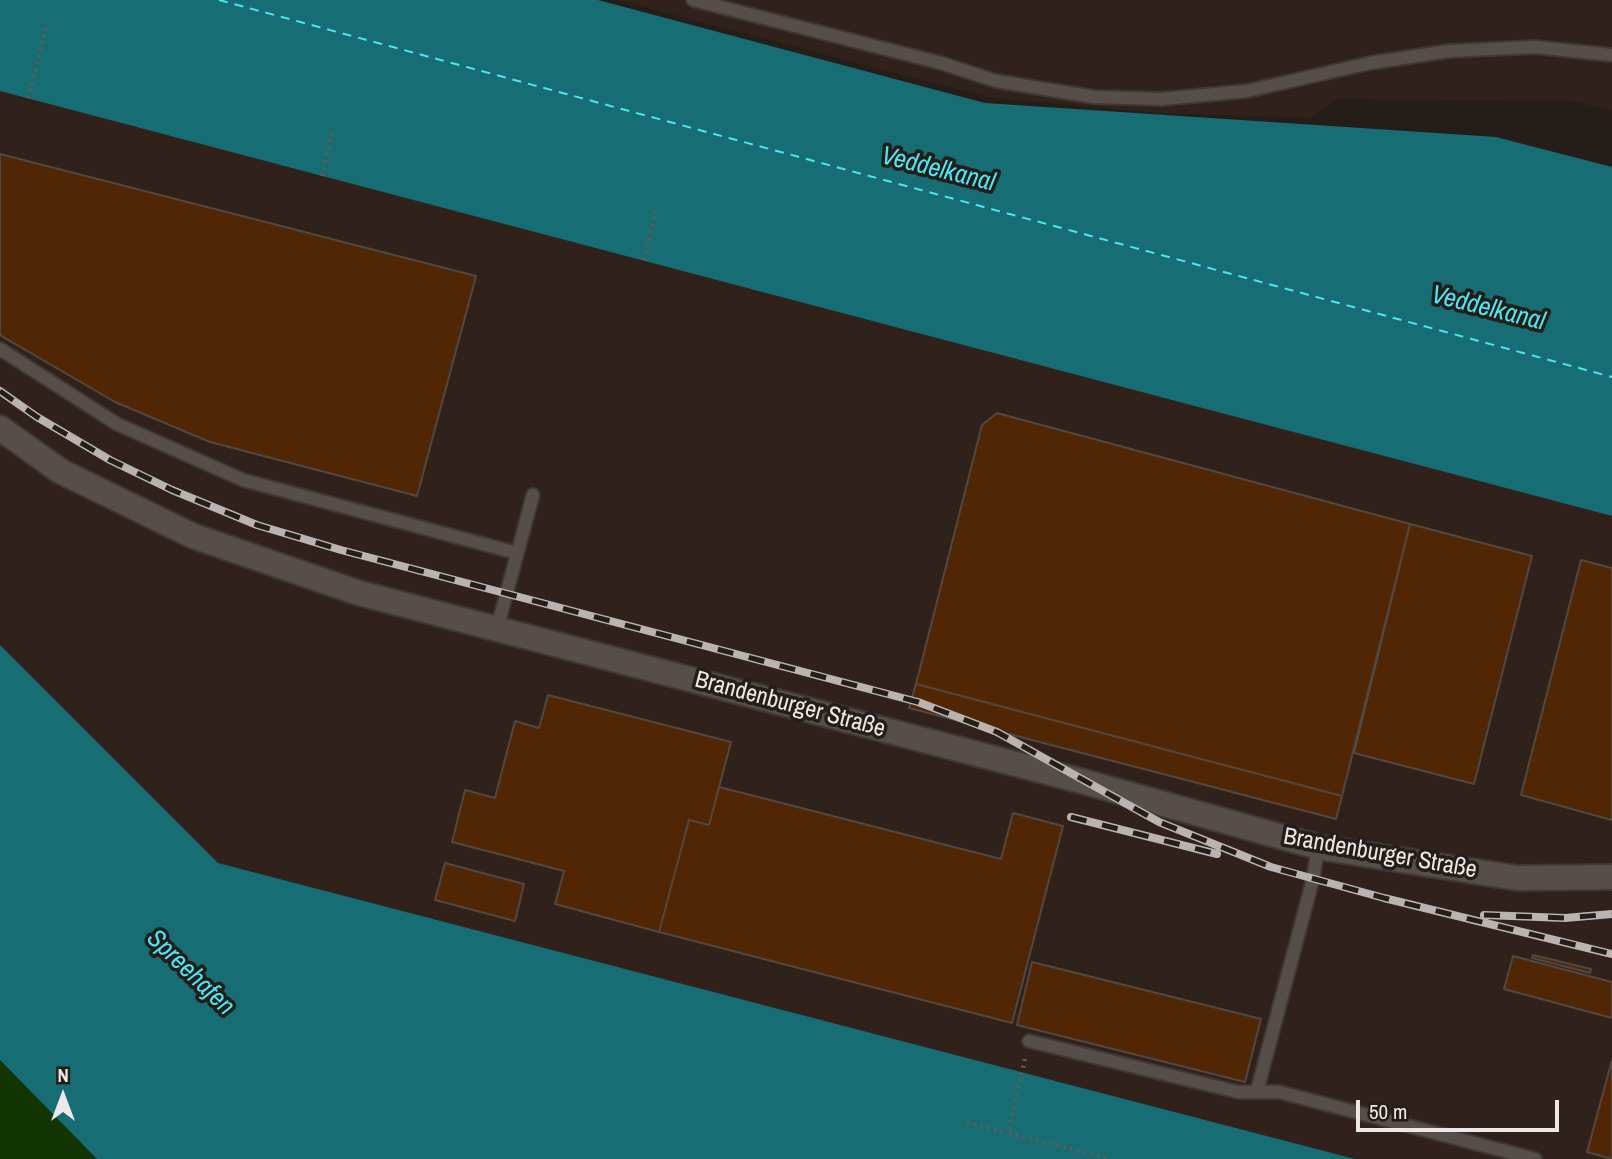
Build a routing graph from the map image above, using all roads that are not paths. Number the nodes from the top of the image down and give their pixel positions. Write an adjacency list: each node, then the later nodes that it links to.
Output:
1 (693, 0): 2 (lane)
2 (1612, 55)
3 (0, 349): 6 (lane)
4 (0, 428): 7 (street, Brandenburger Straße)
5 (533, 495): 6 (lane)
6 (517, 553): 7 (lane)
7 (497, 629): 8 (street, Brandenburger Straße)
8 (1318, 847): 9 (street, Brandenburger Straße); 11 (lane)
9 (1612, 877)
10 (1029, 1041): 11 (lane)
11 (1257, 1091): 12 (lane)
12 (1535, 1159)

